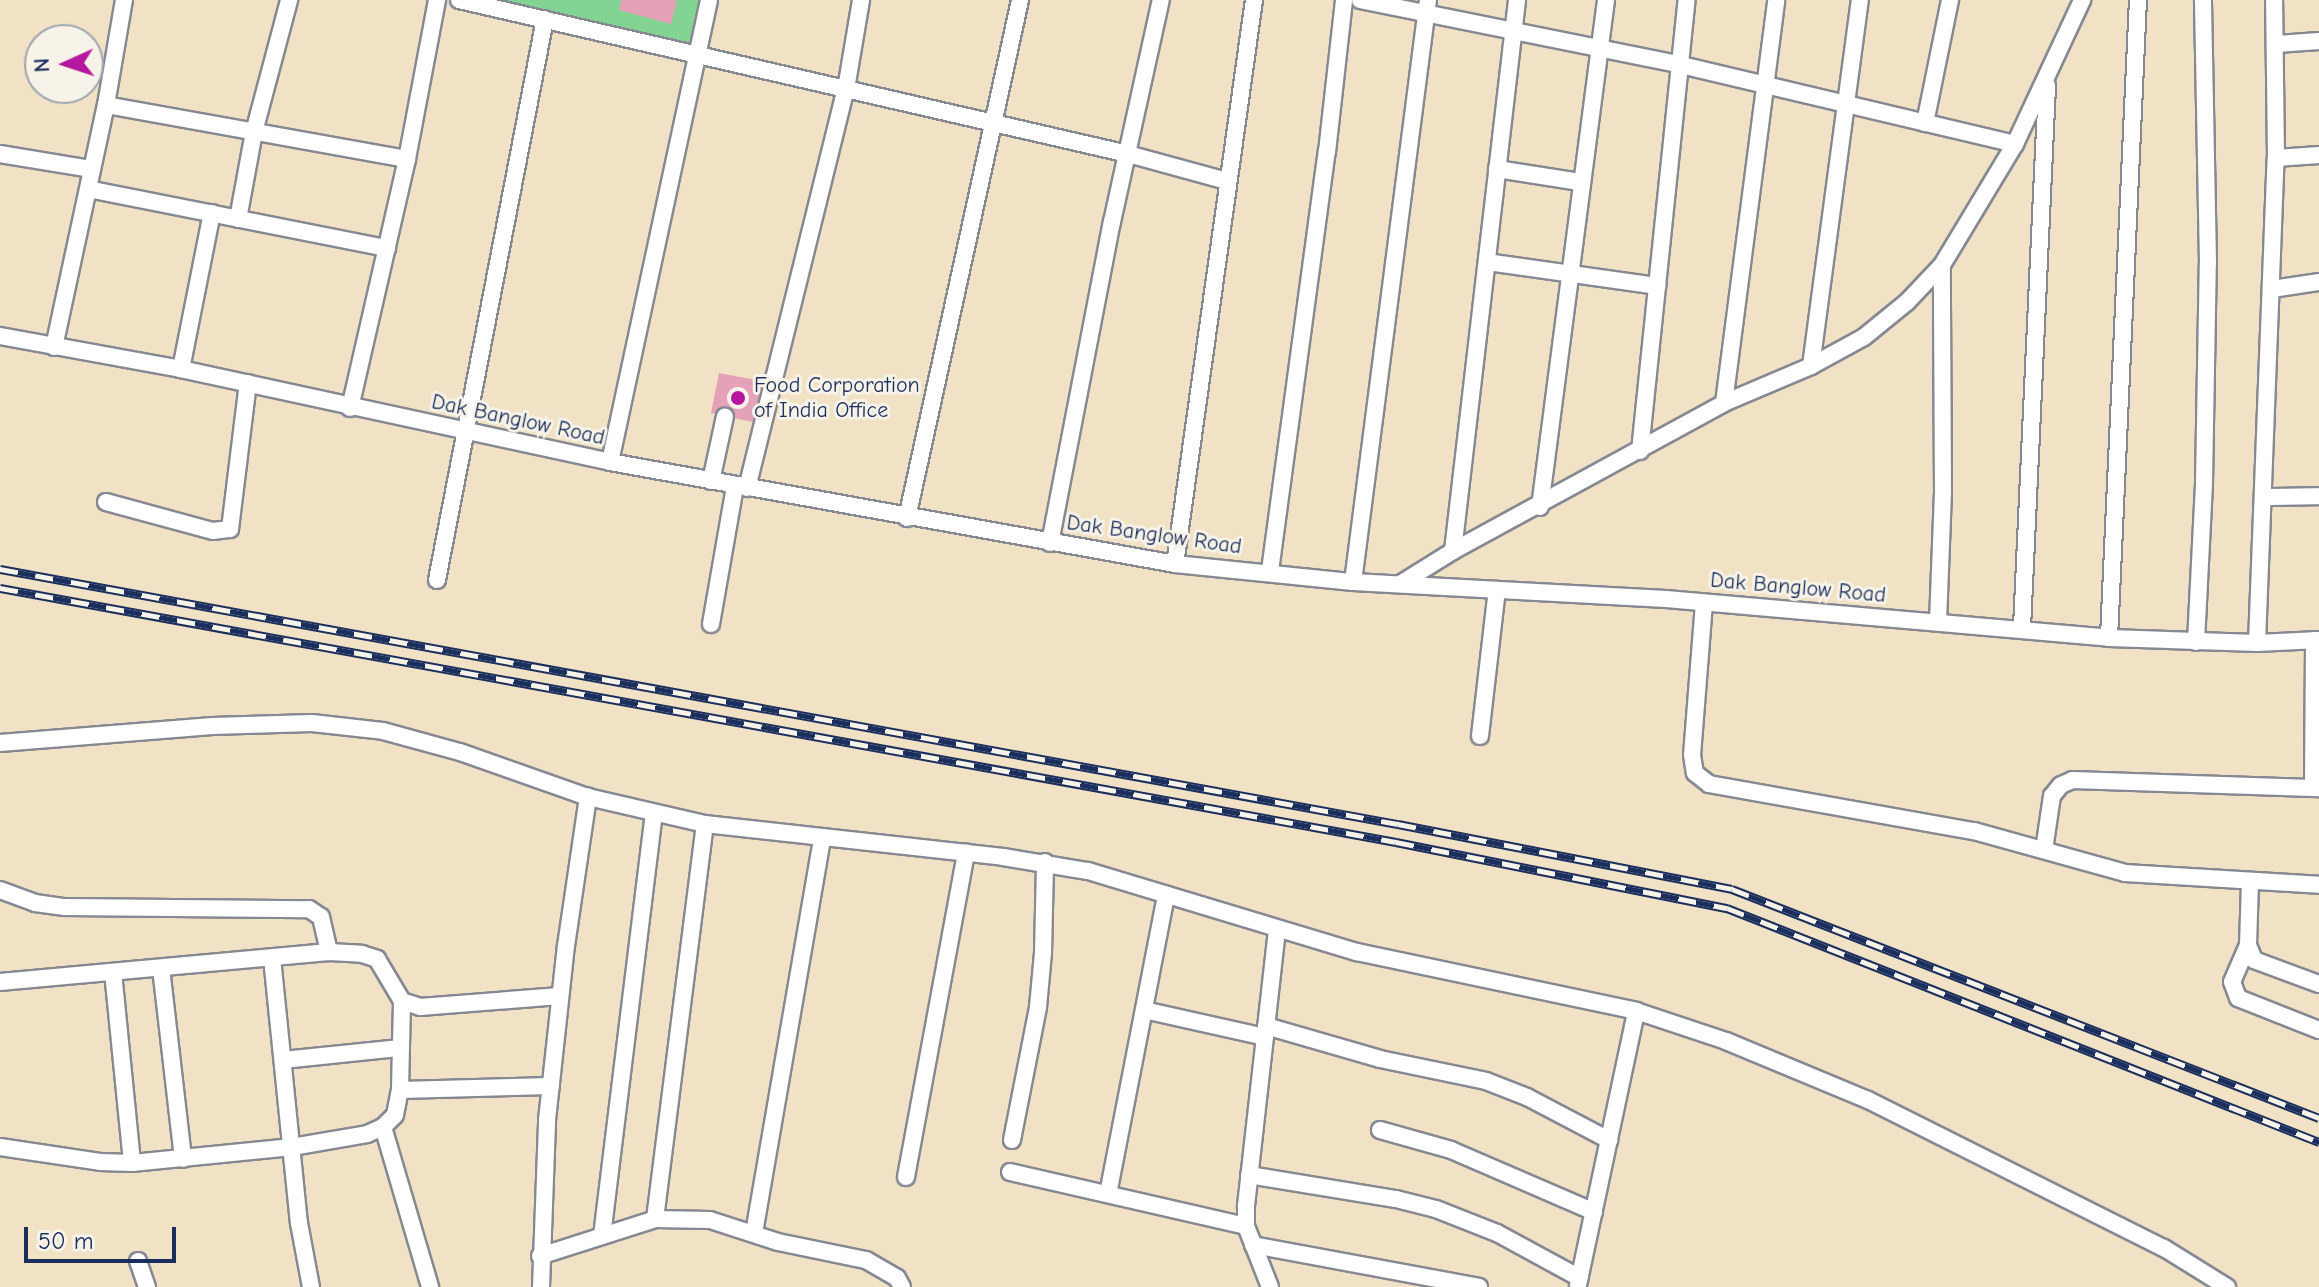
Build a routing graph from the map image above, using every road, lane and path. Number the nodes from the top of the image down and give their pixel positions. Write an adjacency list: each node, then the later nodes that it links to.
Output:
1 (124, 0): 34 (street)
2 (289, 0): 37 (street)
3 (437, 0): 43 (street)
4 (459, 0): 23 (street)
5 (709, 0): 28 (street)
6 (861, 0): 32 (street)
7 (1020, 0): 35 (street)
8 (1161, 0): 40 (street)
9 (1254, 0): 46 (street)
10 (1344, 0): 79 (street)
11 (1360, 0): 22 (street)
12 (1517, 0): 24 (street)
13 (1606, 0): 27 (street)
14 (1687, 0): 29 (street)
15 (1776, 0): 31 (street)
16 (1860, 0): 33 (street)
17 (1950, 0): 36 (street)
18 (2082, 0): 30 (street)
19 (2138, 0): 88 (street)
20 (2203, 0): 90 (street)
21 (2274, 0): 26 (street)
22 (1427, 6): 24 (street); 81 (street)
23 (545, 19): 28 (street); 66 (street)
24 (1513, 31): 27 (street); 45 (street)
25 (2319, 41): 26 (street)
26 (2277, 44): 42 (street)
27 (1601, 50): 29 (street); 47 (street)
28 (695, 53): 32 (street); 68 (street)
29 (1681, 65): 31 (street); 56 (street)
30 (2047, 79): 38 (street); 87 (street)
31 (1766, 87): 33 (street); 63 (street)
32 (846, 89): 35 (street); 70 (street)
33 (1846, 102): 36 (street); 60 (street)
34 (106, 105): 37 (street); 44 (street)
35 (994, 123): 40 (street); 75 (street)
36 (1925, 123): 38 (street)
37 (254, 132): 43 (street); 50 (street)
38 (2015, 144): 53 (street)
39 (0, 154): 44 (street)
40 (1128, 154): 46 (street); 76 (street)
41 (2319, 155): 42 (street)
42 (2276, 158): 57 (street)
43 (407, 159): 51 (street)
44 (92, 169): 48 (street)
45 (1497, 169): 47 (street); 52 (street)
46 (1227, 181): 78 (street)
47 (1580, 182): 54 (street)
48 (88, 189): 49 (street); 59 (street)
49 (212, 213): 50 (street); 61 (street)
50 (238, 219): 51 (street)
51 (387, 248): 64 (street)
52 (1487, 262): 54 (street); 77 (street)
53 (1942, 265): 60 (street); 85 (street)
54 (1568, 274): 56 (street); 74 (street)
55 (2319, 282): 57 (street)
56 (1657, 286): 67 (street)
57 (2272, 289): 72 (street)
58 (0, 336): 59 (street, Dak Banglow Road)
59 (54, 347): 61 (street, Dak Banglow Road)
60 (1811, 366): 63 (street)
61 (181, 369): 62 (street, Dak Banglow Road)
62 (248, 383): 64 (street, Dak Banglow Road); 73 (street)
63 (1724, 403): 67 (street)
64 (350, 408): 66 (street, Dak Banglow Road)
65 (725, 416): 69 (street)
66 (465, 431): 68 (street, Dak Banglow Road); 80 (street)
67 (1640, 451): 74 (street)
68 (610, 462): 69 (street, Dak Banglow Road)
69 (711, 481): 70 (street, Dak Banglow Road)
70 (741, 487): 75 (street, Dak Banglow Road); 86 (street)
71 (2319, 496): 72 (street)
72 (2264, 497): 91 (street)
73 (106, 502)
74 (1540, 507): 77 (street)
75 (907, 518): 76 (street, Dak Banglow Road)
76 (1050, 543): 78 (street, Dak Banglow Road)
77 (1453, 551): 82 (street)
78 (1175, 564): 79 (street, Dak Banglow Road)
79 (1270, 571): 81 (street, Dak Banglow Road)
80 (437, 580)
81 (1353, 582): 82 (street, Dak Banglow Road)
82 (1400, 584): 83 (street, Dak Banglow Road)
83 (1497, 590): 84 (street, Dak Banglow Road); 92 (street)
84 (1704, 603): 85 (street, Dak Banglow Road); 99 (street)
85 (1938, 622): 87 (street, Dak Banglow Road)
86 (711, 624)
87 (2022, 628): 88 (street, Dak Banglow Road)
88 (2109, 638): 90 (street, Dak Banglow Road)
89 (2317, 640): 91 (street, Dak Banglow Road); 94 (street)
90 (2196, 642): 91 (street, Dak Banglow Road)
91 (2257, 643)
92 (1480, 736)
93 (0, 743): 95 (street)
94 (2316, 788): 99 (street)
95 (588, 797): 96 (street); 114 (street)
96 (654, 813): 97 (street); 140 (street)
97 (705, 824): 98 (street); 137 (street)
98 (822, 838): 100 (street); 139 (street)
99 (2044, 850): 102 (street)
100 (966, 853): 101 (street); 134 (street)
101 (1045, 862): 105 (street); 126 (street)
102 (2250, 882): 103 (street); 107 (street)
103 (2319, 885)
104 (0, 890): 108 (street)
105 (1166, 895): 106 (street); 116 (street)
106 (1277, 931): 117 (street); 119 (street)
107 (2248, 945): 113 (street); 118 (street)
108 (329, 952): 109 (street); 115 (street)
109 (272, 958): 110 (street); 121 (street)
110 (161, 968): 111 (street); 130 (street)
111 (113, 972): 112 (street); 131 (street)
112 (0, 982)
113 (2319, 984)
114 (560, 996): 115 (street); 122 (street)
115 (402, 1001): 120 (street)
116 (1144, 1010): 119 (street); 135 (street)
117 (1636, 1011): 127 (street); 152 (street)
118 (2319, 1030)
119 (1266, 1032): 127 (street); 133 (street)
120 (400, 1048): 121 (street); 123 (street)
121 (283, 1060): 129 (street)
122 (551, 1086): 123 (street); 142 (street)
123 (400, 1090): 124 (street)
124 (383, 1127): 129 (street); 147 (street)
125 (1380, 1130): 136 (street)
126 (1012, 1140)
127 (1609, 1140): 136 (street)
128 (0, 1147): 131 (street)
129 (292, 1147): 130 (street); 146 (street)
130 (183, 1159): 131 (street)
131 (132, 1163)
132 (1010, 1172): 135 (street)
133 (1249, 1175): 138 (street); 144 (street)
134 (906, 1177)
135 (1108, 1194): 138 (street)
136 (1594, 1212): 144 (street)
137 (655, 1219): 139 (street); 140 (street)
138 (1246, 1226): 141 (street)
139 (754, 1233): 149 (street)
140 (602, 1236): 142 (street)
141 (1253, 1245): 150 (street); 151 (street)
142 (540, 1256): 148 (street)
143 (138, 1261): 145 (street)
144 (1579, 1282)
145 (147, 1287)
146 (311, 1287)
147 (430, 1287)
148 (541, 1287)
149 (902, 1287)
150 (1270, 1287)
151 (1479, 1287)
152 (2227, 1287)

